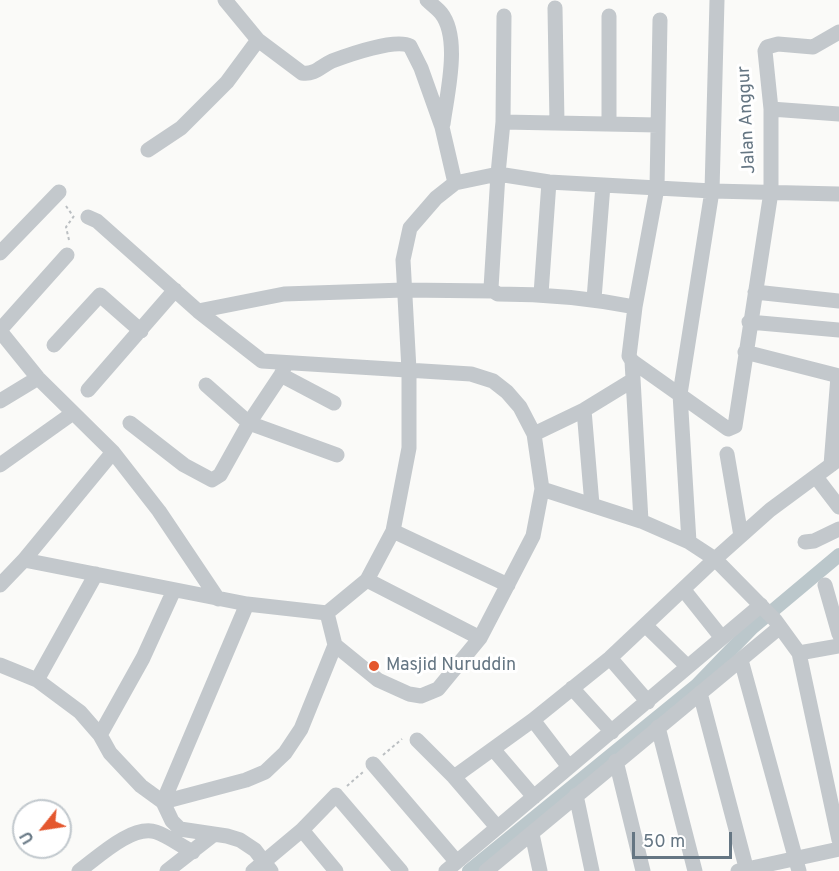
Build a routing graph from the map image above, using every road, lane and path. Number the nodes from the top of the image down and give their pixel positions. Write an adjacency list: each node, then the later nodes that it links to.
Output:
1 (225, 0): 9 (street)
2 (427, 0): 16 (street)
3 (717, 0): 23 (street)
4 (555, 8): 13 (street)
5 (504, 16): 12 (street)
6 (609, 16): 14 (street)
7 (660, 20): 15 (street)
8 (839, 32): 10 (street, Jalan Anggur)
9 (258, 40): 16 (street); 17 (street)
10 (771, 109): 11 (street); 25 (street, Jalan Anggur)
11 (839, 114)
12 (503, 122): 13 (street); 18 (street)
13 (557, 123): 14 (street)
14 (609, 124): 15 (street)
15 (658, 125): 22 (street)
16 (442, 127): 20 (street)
17 (148, 150)
18 (498, 174): 19 (street); 20 (street); 32 (street)
19 (549, 182): 21 (street); 34 (street)
20 (455, 183): 31 (street)
21 (603, 185): 22 (street); 35 (street)
22 (657, 188): 23 (street); 37 (street)
23 (712, 191): 25 (street); 53 (street)
24 (59, 192): 28 (street)
25 (771, 192): 26 (street); 33 (street, Jalan Anggur)
26 (839, 194)
27 (88, 217): 29 (path); 30 (street)
28 (0, 253)
29 (67, 255): 40 (street)
30 (175, 290): 38 (street); 42 (street)
31 (404, 290): 32 (street); 38 (street); 47 (street)
32 (493, 291): 34 (street)
33 (754, 292): 36 (street); 39 (street, Jalan Anggur)
34 (542, 294): 35 (street)
35 (594, 299): 37 (street)
36 (839, 301)
37 (635, 307): 45 (street)
38 (198, 311): 46 (street)
39 (749, 322): 41 (street); 44 (street, Jalan Anggur)
40 (0, 330): 49 (street)
41 (839, 330)
42 (141, 331): 43 (street); 52 (street)
43 (54, 345)
44 (745, 352): 48 (street); 53 (street, Jalan Anggur)
45 (632, 361): 50 (street); 53 (street)
46 (283, 369): 47 (street); 55 (street); 59 (street)
47 (408, 370): 60 (street); 72 (street)
48 (838, 376): 64 (street)
49 (38, 378): 54 (street); 57 (street)
50 (633, 380): 56 (street); 70 (street)
51 (207, 385): 59 (street)
52 (88, 390)
53 (681, 394): 74 (street)
54 (0, 401)
55 (334, 403)
56 (584, 410): 60 (street); 68 (street)
57 (73, 413): 61 (street); 65 (street)
58 (130, 423): 59 (street)
59 (249, 423): 63 (street)
60 (534, 434): 67 (street)
61 (113, 453): 77 (street); 85 (street)
62 (727, 454): 73 (street)
63 (338, 455)
64 (835, 462): 66 (street)
65 (0, 465)
66 (816, 477): 69 (street); 73 (street)
67 (542, 489): 68 (street); 81 (street)
68 (592, 505): 70 (street)
69 (839, 507)
70 (641, 521): 74 (street)
71 (839, 529): 75 (street)
72 (393, 531): 79 (street); 81 (street)
73 (741, 536): 76 (street)
74 (689, 542): 76 (street)
75 (805, 542)
76 (715, 559): 83 (street); 88 (street)
77 (24, 560): 78 (street); 80 (street)
78 (96, 574): 84 (street); 100 (street)
79 (367, 580): 87 (street); 91 (street)
80 (1, 583)
81 (508, 585): 91 (street)
82 (825, 585): 90 (street)
83 (683, 589): 89 (street); 92 (street)
84 (174, 590): 85 (street); 107 (street)
85 (218, 598): 86 (street)
86 (247, 604): 87 (street); 116 (street)
87 (327, 613): 93 (street)
88 (771, 615): 92 (street); 95 (street); 97 (street)
89 (645, 625): 96 (street); 99 (street)
90 (839, 634)
91 (480, 638): 93 (street)
92 (722, 638): 99 (street)
93 (335, 645): 116 (street)
94 (839, 646): 95 (street)
95 (799, 653): 121 (street)
96 (610, 658): 101 (street); 103 (street)
97 (741, 660): 102 (street); 124 (street)
98 (0, 665): 100 (street)
99 (687, 666): 103 (street)
100 (37, 680): 107 (street)
101 (572, 688): 104 (street); 106 (street)
102 (700, 693): 105 (street); 127 (street)
103 (648, 702): 106 (street)
104 (533, 720): 109 (street); 112 (street)
105 (658, 726): 110 (street); 136 (street)
106 (612, 732): 112 (street)
107 (100, 735): 116 (street)
108 (417, 740): 113 (street)
109 (493, 749): 113 (street); 115 (street)
110 (616, 761): 114 (street); 135 (street)
111 (373, 764): 125 (street)
112 (569, 767): 115 (street)
113 (454, 777): 117 (street)
114 (576, 795): 119 (street); 134 (street)
115 (534, 796): 117 (street)
116 (163, 802): 120 (street)
117 (497, 827): 125 (street)
118 (302, 830): 126 (street); 130 (street); 131 (street)
119 (532, 834): 132 (street); 133 (street)
120 (213, 835): 123 (street); 126 (street)
121 (839, 840)
122 (839, 849): 124 (street)
123 (193, 852): 128 (street); 129 (street)
124 (798, 865): 127 (street)
125 (451, 866)
126 (263, 868)
127 (744, 870)
128 (79, 871)
129 (167, 871)
130 (336, 871)
131 (401, 871)
132 (486, 871)
133 (540, 871)
134 (592, 871)
135 (644, 871)
136 (695, 871)

